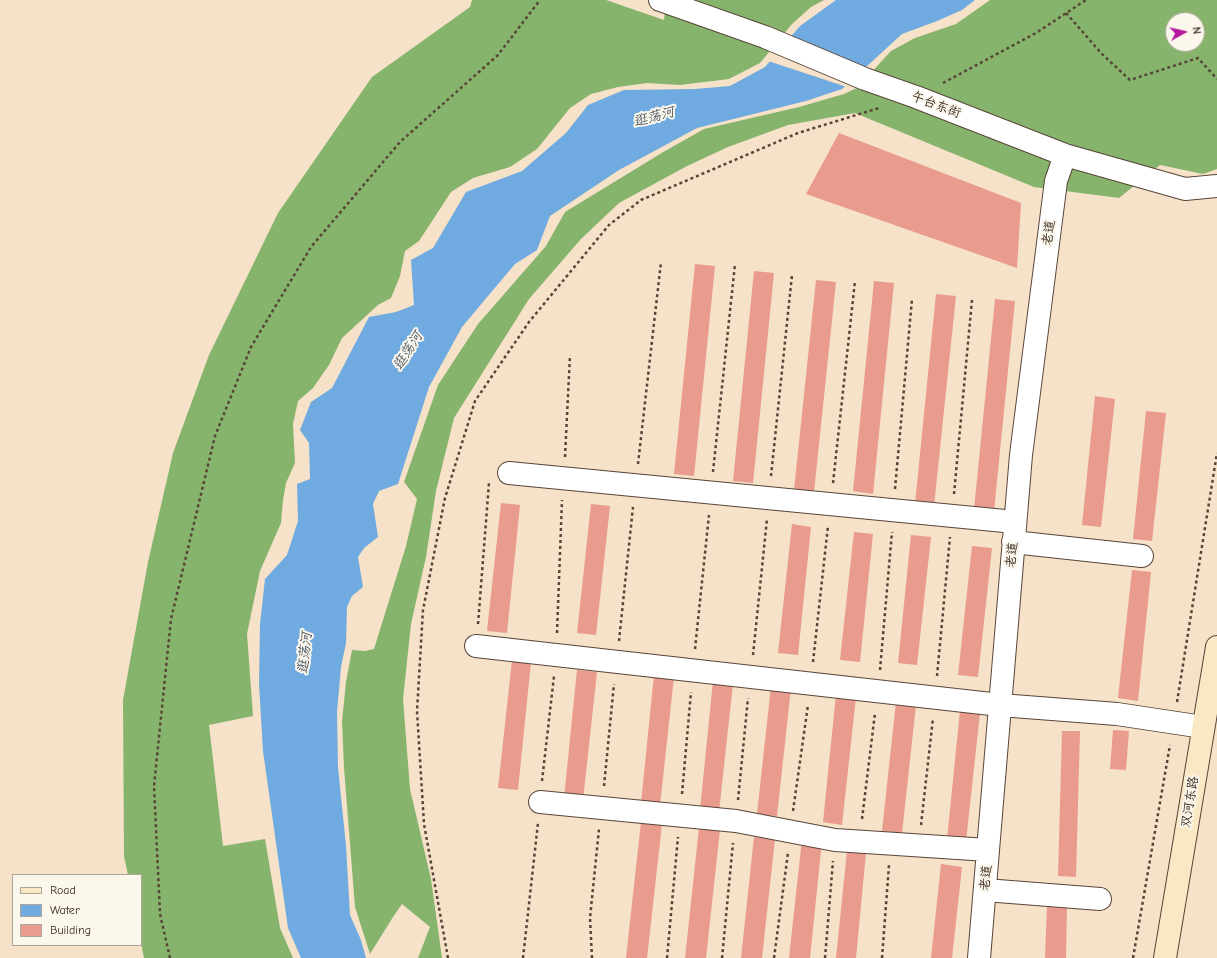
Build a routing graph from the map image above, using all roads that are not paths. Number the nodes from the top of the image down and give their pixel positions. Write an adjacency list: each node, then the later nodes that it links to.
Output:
1 (660, 0): 2 (street, 午台东街)
2 (1065, 154): 3 (street, 午台东街); 5 (street, 老道)
3 (1217, 186)
4 (509, 473): 5 (street)
5 (1014, 532): 6 (street); 9 (street, 老道)
6 (1142, 556)
7 (476, 646): 9 (street)
8 (1217, 647): 10 (street, 双河东路)
9 (1000, 705): 10 (street); 12 (street, 老道)
10 (1203, 728): 16 (street, 双河东路)
11 (540, 802): 12 (street)
12 (988, 850): 13 (street, 老道)
13 (985, 890): 14 (street); 15 (street, 老道)
14 (1100, 899)
15 (979, 958)
16 (1165, 958)

